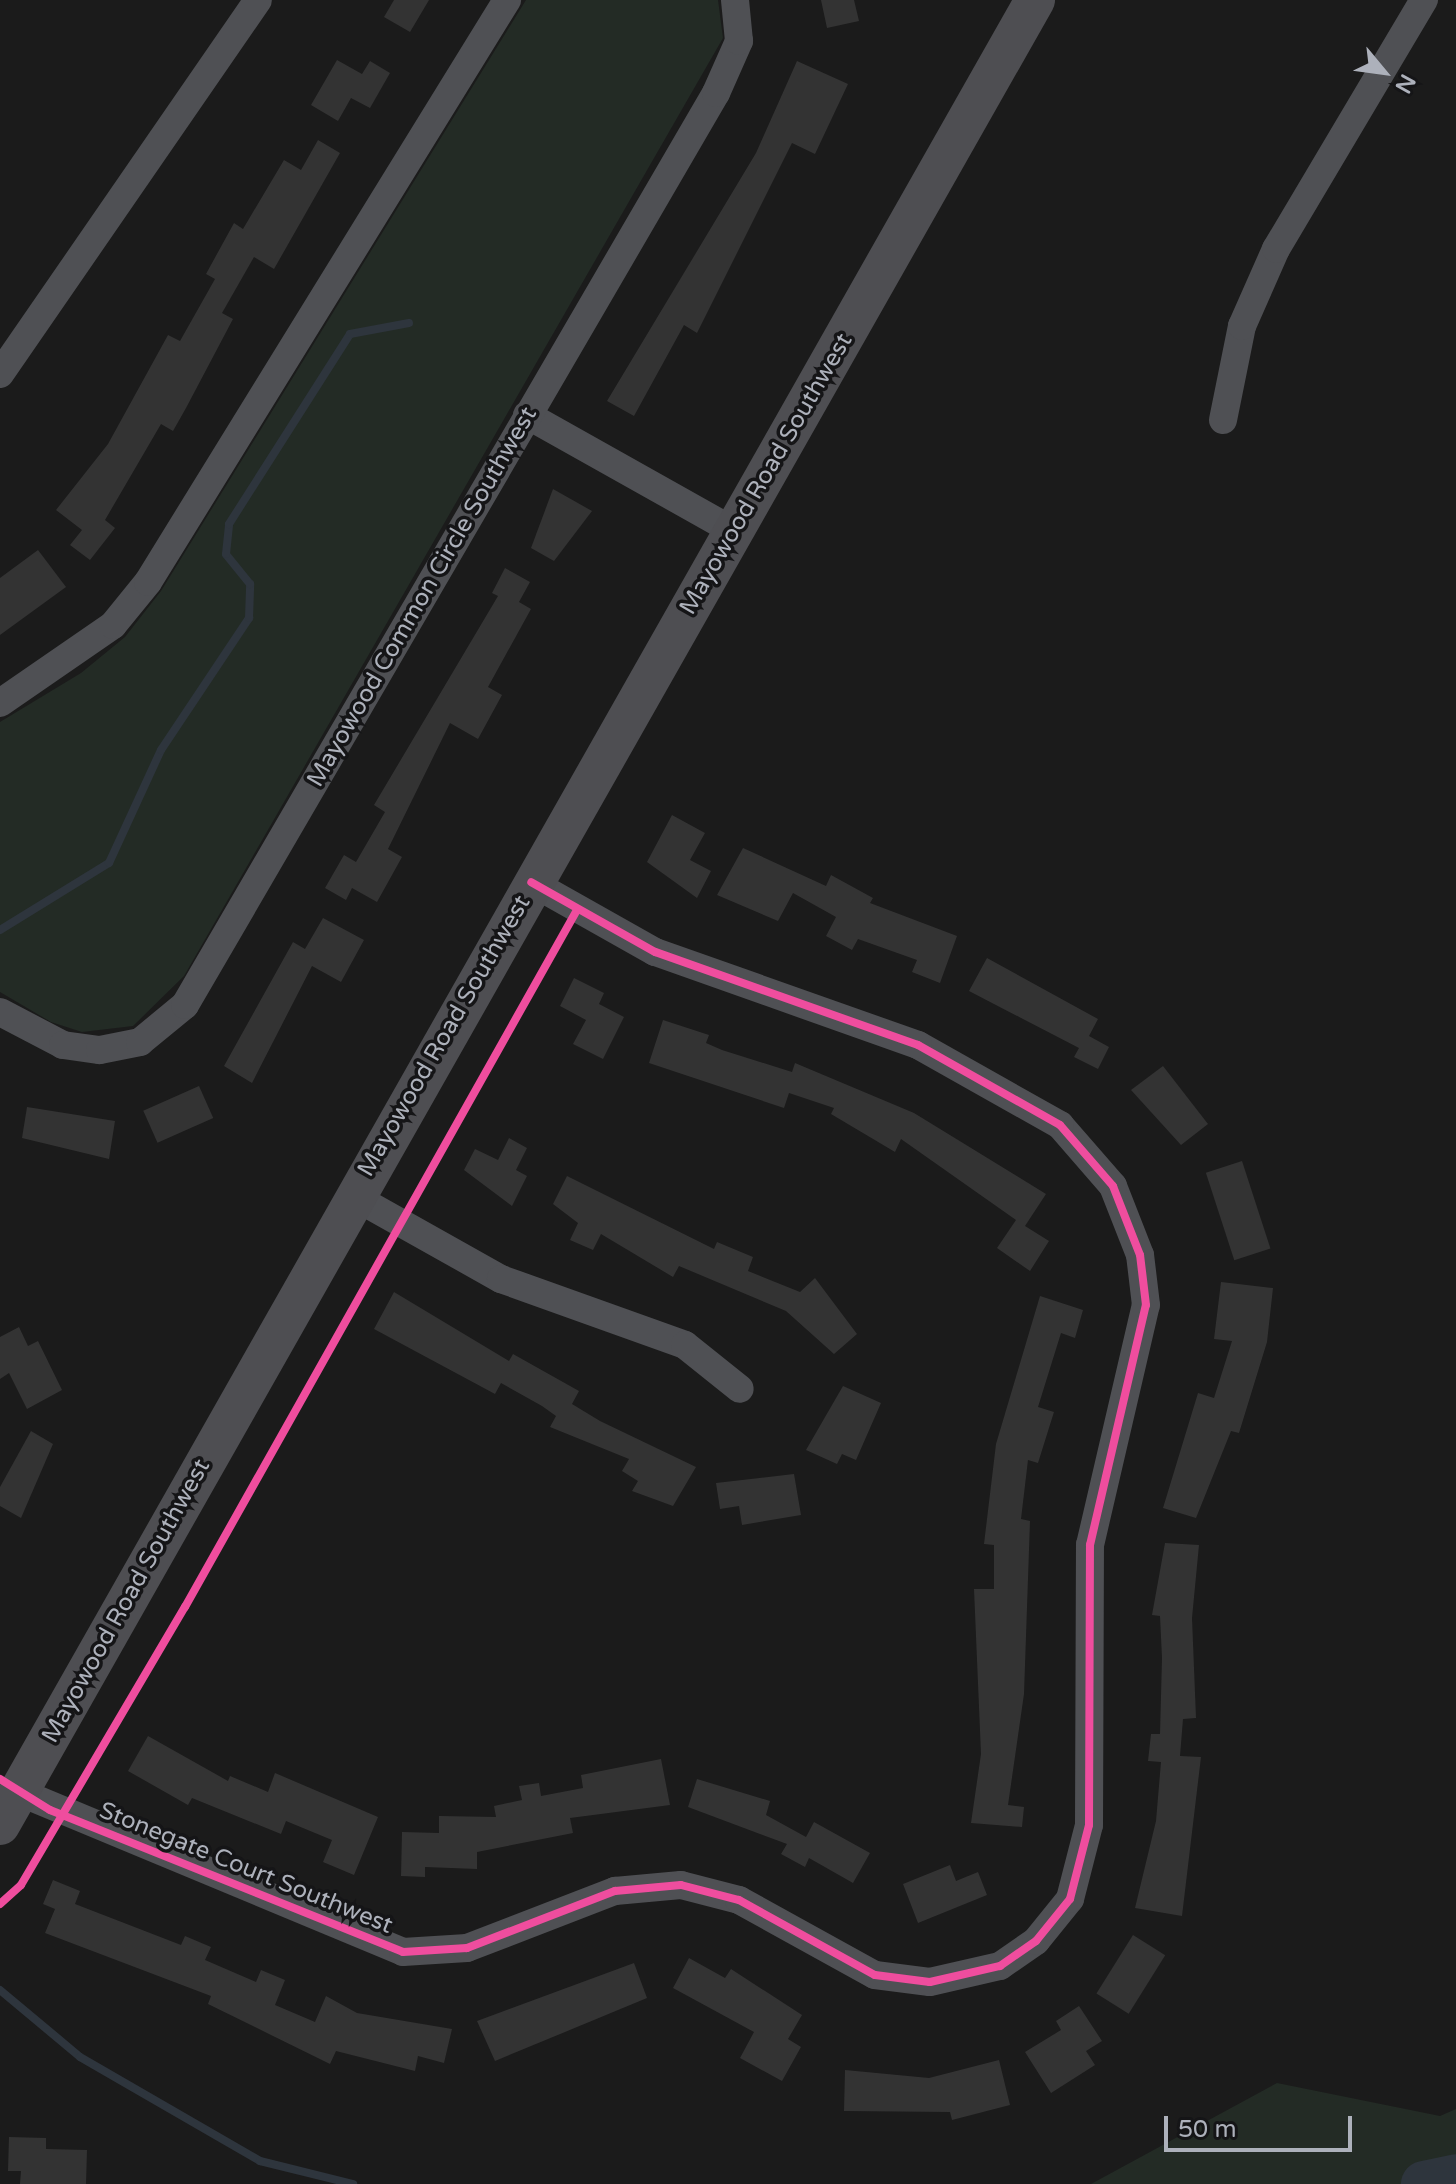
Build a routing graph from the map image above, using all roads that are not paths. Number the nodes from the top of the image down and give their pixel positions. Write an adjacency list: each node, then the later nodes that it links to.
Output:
1 (258, 0): 6 (street)
2 (507, 0): 10 (street)
3 (735, 0): 7 (street, Mayowood Common Circle Southwest)
4 (1035, 0): 9 (street, Mayowood Road Southwest)
5 (1424, 0): 8 (street)
6 (0, 374)
7 (527, 415): 9 (street); 12 (street, Mayowood Common Circle Southwest)
8 (1223, 420)
9 (734, 531): 11 (street, Mayowood Road Southwest)
10 (0, 703)
11 (531, 882): 13 (street, Mayowood Road Southwest); 15 (street, Stonegate Court Southwest)
12 (0, 1012)
13 (353, 1196): 14 (street); 15 (street, Mayowood Road Southwest)
14 (740, 1389)
15 (6, 1799)

